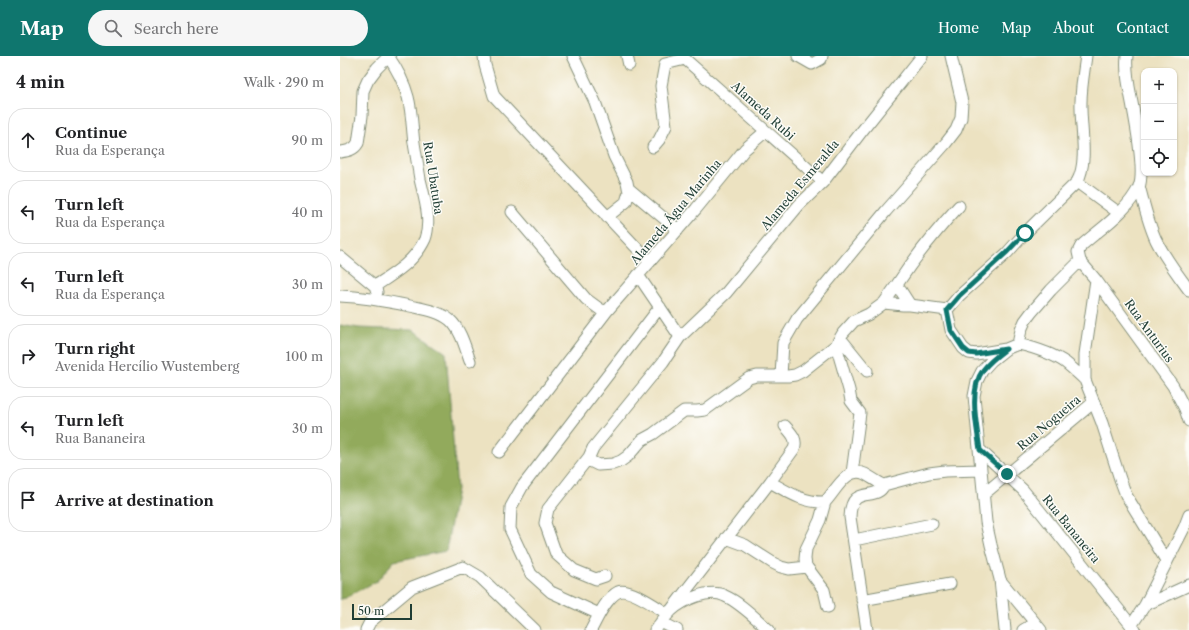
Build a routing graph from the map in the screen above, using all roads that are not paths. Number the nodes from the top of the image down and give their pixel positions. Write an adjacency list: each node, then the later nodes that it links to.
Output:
1 (389, 56): 12 (street); 27 (street, Rua Ubatuba)
2 (484, 56): 20 (street)
3 (573, 56): 16 (street)
4 (798, 56): 5 (street)
5 (822, 56)
6 (922, 56): 13 (street, Alameda Esmeralda)
7 (951, 56): 43 (street)
8 (1086, 56): 14 (street)
9 (1127, 56): 15 (street)
10 (766, 131): 11 (street, Alameda Rubi); 13 (street, Alameda Rubi); 21 (street, Alameda Água Marinha)
11 (653, 147)
12 (340, 152)
13 (823, 182): 37 (street, Alameda Esmeralda)
14 (1077, 182): 19 (street); 35 (street)
15 (1139, 186): 19 (street); 29 (street)
16 (629, 189): 20 (street); 21 (street)
17 (959, 206): 28 (street)
18 (512, 212): 36 (street)
19 (1119, 213): 23 (street)
20 (607, 217): 24 (street)
21 (678, 230): 24 (street, Alameda Água Marinha)
22 (340, 257): 27 (street)
23 (1080, 261): 26 (street, Rua Anturius); 39 (street)
24 (650, 262): 25 (street, Alameda Água Marinha)
25 (638, 275): 34 (street); 36 (street, Alameda Água Marinha)
26 (1096, 280): 44 (street); 46 (street, Rua Anturius)
27 (374, 286): 31 (street)
28 (896, 286): 32 (street); 33 (street)
29 (1189, 290)
30 (340, 296): 31 (street)
31 (381, 300): 41 (street)
32 (884, 303): 33 (street); 38 (street)
33 (910, 305): 35 (street)
34 (660, 307): 37 (street); 71 (street)
35 (947, 310): 40 (street)
36 (607, 311): 49 (street, Alameda Água Marinha)
37 (680, 337): 50 (street, Alameda Esmeralda)
38 (838, 342): 42 (street); 43 (street); 52 (street)
39 (1018, 344): 40 (street); 44 (street)
40 (1006, 349): 48 (street)
41 (470, 361)
42 (867, 371)
43 (781, 376): 50 (street)
44 (1085, 380): 45 (street)
45 (1094, 402): 53 (street, Rua Nogueira); 62 (street)
46 (1189, 421)
47 (785, 426): 54 (street)
48 (980, 450): 51 (street); 53 (street, Rua Bananeira)
49 (499, 452)
50 (588, 457): 64 (street, Alameda Esmeralda)
51 (981, 470): 55 (street); 56 (street)
52 (852, 473): 55 (street); 57 (street)
53 (1007, 474): 56 (street, Rua Nogueira); 74 (street, Rua Bananeira)
54 (770, 482): 57 (street); 60 (street)
55 (884, 485): 61 (street)
56 (984, 494): 65 (street)
57 (826, 502): 63 (street)
58 (1189, 515): 62 (street)
59 (932, 524): 61 (street)
60 (726, 538): 63 (street); 72 (street)
61 (854, 540): 68 (street)
62 (1167, 562): 69 (street)
63 (807, 567): 70 (street)
64 (605, 576)
65 (1000, 580): 73 (street); 81 (street)
66 (950, 584): 68 (street)
67 (1189, 585): 69 (street)
68 (862, 600): 80 (street)
69 (1145, 605): 74 (street)
70 (828, 607)
71 (599, 614): 72 (street); 77 (street)
72 (664, 619): 78 (street); 79 (street)
73 (1038, 626): 82 (street)
74 (1133, 628)
75 (366, 630): 76 (street)
76 (535, 630)
77 (590, 630)
78 (677, 630)
79 (769, 630)
80 (867, 630)
81 (1005, 630)
82 (1023, 630)

